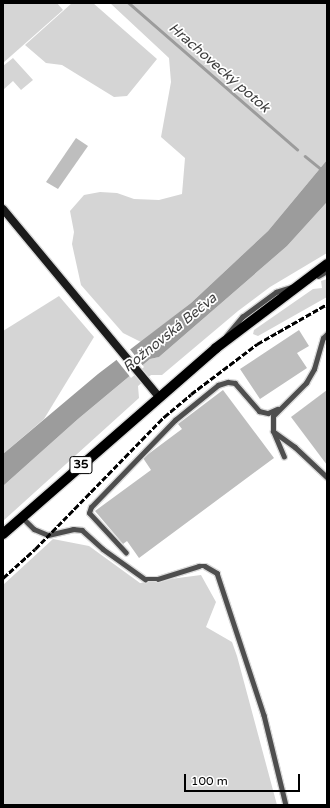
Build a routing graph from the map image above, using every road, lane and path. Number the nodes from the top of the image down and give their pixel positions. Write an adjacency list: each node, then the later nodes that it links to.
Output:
1 (3, 209): 6 (street)
2 (327, 264): 4 (main road, 35)
3 (327, 272): 4 (lane)
4 (308, 277): 6 (main road, 35)
5 (327, 334): 7 (lane)
6 (159, 397): 11 (main road, 35)
7 (277, 409): 8 (lane); 13 (lane)
8 (273, 431): 9 (lane); 10 (lane)
9 (284, 457)
10 (327, 477)
11 (22, 517): 12 (main road, 35); 14 (lane)
12 (3, 534)
13 (126, 553)
14 (286, 805)

